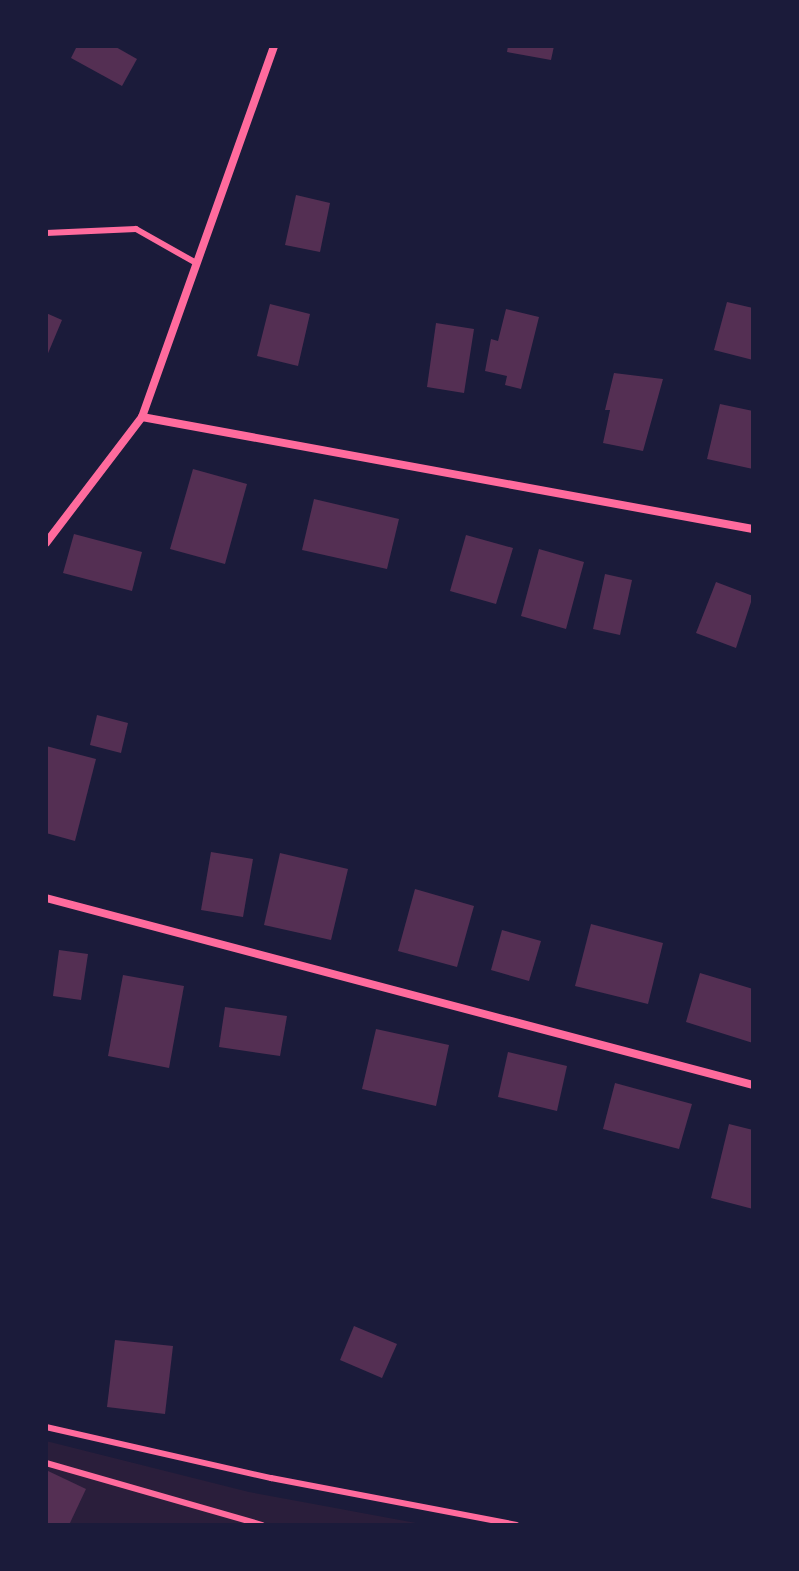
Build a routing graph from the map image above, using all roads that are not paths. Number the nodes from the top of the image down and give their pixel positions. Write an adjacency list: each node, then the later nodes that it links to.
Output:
1 (274, 46): 3 (street)
2 (46, 233): 3 (lane)
3 (196, 263): 4 (street)
4 (142, 417): 5 (street); 6 (street)
5 (753, 529)
6 (46, 543)
7 (46, 898): 8 (street)
8 (753, 1085)
9 (46, 1427): 12 (lane)
10 (46, 1463): 11 (lane)
11 (262, 1525)
12 (517, 1525)

